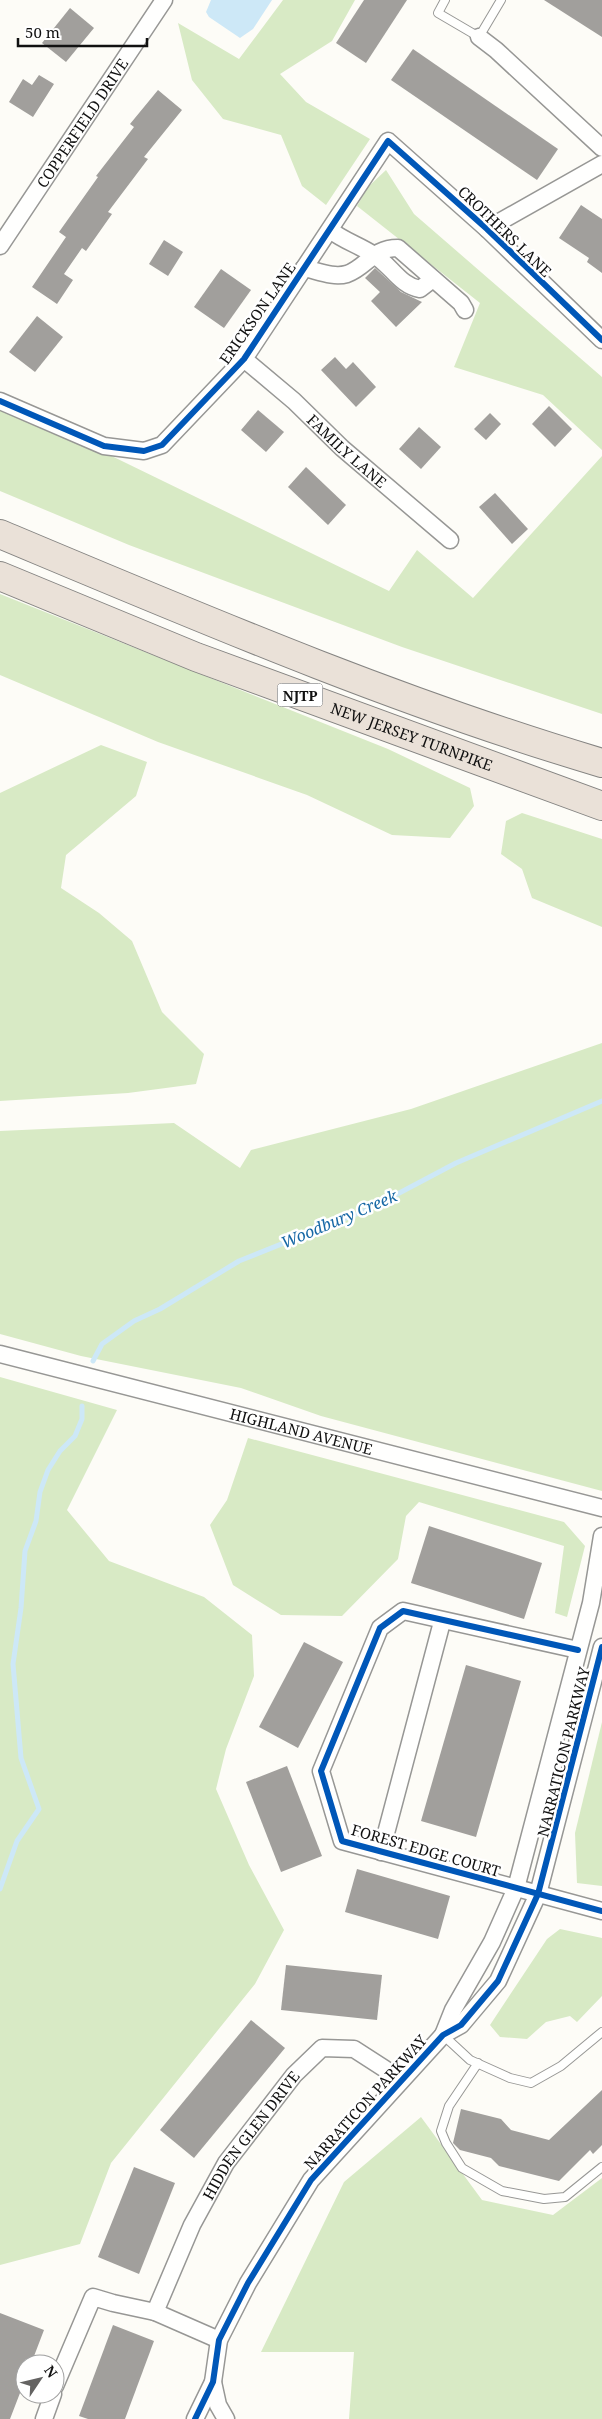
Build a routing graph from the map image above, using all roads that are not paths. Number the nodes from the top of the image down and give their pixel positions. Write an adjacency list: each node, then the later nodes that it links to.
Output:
1 (164, 0): 10 (street, COPPERFIELD DRIVE)
2 (445, 0): 4 (lane)
3 (501, 0): 4 (lane)
4 (479, 37): 6 (street)
5 (388, 141): 8 (street, CROTHERS LANE); 9 (street, ERICKSON LANE)
6 (602, 148)
7 (602, 164): 8 (street)
8 (487, 229): 14 (street, CROTHERS LANE)
9 (330, 230): 11 (street); 12 (street, ERICKSON LANE)
10 (0, 246)
11 (374, 255): 12 (street); 13 (street)
12 (304, 268): 15 (street, ERICKSON LANE)
13 (465, 310)
14 (602, 340)
15 (244, 359): 16 (street, ERICKSON LANE); 18 (street, FAMILY LANE)
16 (0, 401)
17 (0, 534): 20 (highway, NJTP)
18 (450, 540)
19 (0, 576): 21 (highway, NEW JERSEY TURNPIKE / NJTP)
20 (602, 763)
21 (602, 806)
22 (0, 1354): 23 (street, HIGHLAND AVENUE)
23 (602, 1508)
24 (602, 1536): 27 (street, NARRATICON PARKWAY)
25 (442, 1622): 27 (street, FOREST EDGE COURT); 28 (street, FOREST EDGE COURT); 28 (street, FOREST EDGE COURT)
26 (602, 1647): 30 (street, NARRATICON PARKWAY)
27 (578, 1650): 29 (street, NARRATICON PARKWAY)
28 (381, 1852): 29 (street, FOREST EDGE COURT)
29 (516, 1888): 30 (street, FOREST EDGE COURT); 33 (street, NARRATICON PARKWAY)
30 (538, 1894): 31 (street, FOREST EDGE COURT); 33 (street, NARRATICON PARKWAY)
31 (602, 1911)
32 (602, 2032): 34 (lane)
33 (444, 2035): 34 (lane); 35 (street, NARRATICON PARKWAY)
34 (478, 2063): 36 (lane)
35 (398, 2084): 37 (street, HIDDEN GLEN DRIVE); 38 (street, NARRATICON PARKWAY)
36 (602, 2167)
37 (155, 2312): 38 (street); 39 (street)
38 (219, 2340): 40 (street, NARRATICON PARKWAY)
39 (65, 2363)
40 (213, 2382): 43 (street); 44 (street)
41 (49, 2404): 42 (street)
42 (44, 2419)
43 (195, 2419)
44 (226, 2419)

